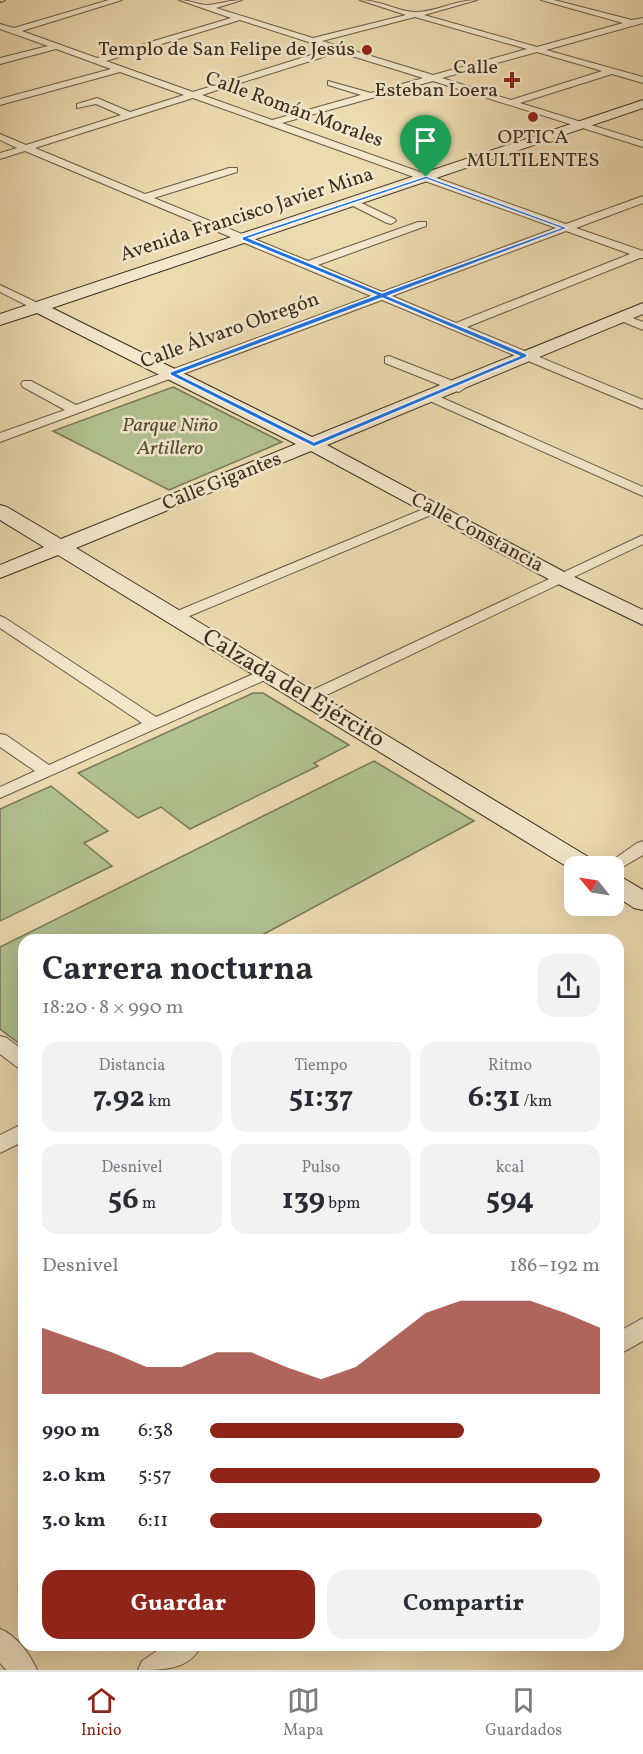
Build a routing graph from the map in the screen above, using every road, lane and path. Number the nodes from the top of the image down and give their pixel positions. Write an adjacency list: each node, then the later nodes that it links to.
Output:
1 (118, 0): 14 (street)
2 (183, 0): 7 (street)
3 (238, 0): 7 (street)
4 (364, 0): 8 (street)
5 (473, 0): 8 (street)
6 (545, 0): 11 (street)
7 (207, 7): 9 (street)
8 (415, 15): 16 (street); 19 (street)
9 (239, 18): 16 (street); 20 (street)
10 (643, 20): 11 (street)
11 (632, 23): 13 (street); 19 (street)
12 (0, 26): 14 (street, Calle Román Morales)
13 (643, 26)
14 (14, 31): 15 (street); 17 (street, Calle Román Morales)
15 (0, 35)
16 (312, 41): 18 (street)
17 (58, 46): 20 (street, Calle Román Morales); 21 (street)
18 (338, 49): 24 (street); 27 (street)
19 (537, 50): 23 (street); 24 (street)
20 (99, 60): 22 (street, Calle Román Morales)
21 (0, 61)
22 (123, 68): 27 (street, Calle Román Morales); 29 (street)
23 (612, 71): 25 (street); 30 (street)
24 (434, 79): 28 (street); 30 (street)
25 (643, 80)
26 (331, 83): 28 (street)
27 (195, 94): 33 (street); 34 (street, Calle Román Morales)
28 (372, 96): 34 (street)
29 (0, 102)
30 (510, 103): 35 (street)
31 (643, 104): 35 (main road, Avenida Francisco Javier Mina)
32 (80, 106): 33 (street)
33 (130, 115): 38 (street)
34 (275, 122): 41 (street, Calle Román Morales)
35 (582, 124): 37 (street); 41 (main road, Avenida Francisco Javier Mina)
36 (0, 137): 38 (street)
37 (643, 144)
38 (25, 148): 39 (street); 42 (street)
39 (0, 156)
40 (233, 170): 42 (street)
41 (426, 177): 44 (main road, Avenida Francisco Javier Mina); 47 (street, Calle Román Morales)
42 (145, 197): 48 (street)
43 (643, 200): 47 (street, Calle Álvaro Obregón)
44 (353, 202): 45 (street); 48 (main road, Avenida Francisco Javier Mina)
45 (391, 221)
46 (422, 224): 50 (street)
47 (565, 228): 49 (street, Calle Román Morales); 52 (street, Calle Álvaro Obregón)
48 (244, 238): 50 (street); 53 (main road, Avenida Francisco Javier Mina)
49 (641, 255): 58 (street)
50 (308, 265): 52 (street)
51 (0, 288): 53 (street)
52 (382, 296): 58 (street); 61 (street, Calle Álvaro Obregón)
53 (38, 307): 56 (main road, Avenida Francisco Javier Mina); 61 (main road, Calle Constancia)
54 (643, 308): 55 (main road, Calle Gigantes)
55 (620, 317): 57 (street); 59 (main road, Calle Gigantes)
56 (0, 320)
57 (643, 326)
58 (457, 327): 59 (street)
59 (525, 356): 63 (main road, Calle Gigantes); 65 (street)
60 (388, 360): 63 (street)
61 (172, 374): 66 (street, Calle Álvaro Obregón); 68 (main road, Calle Constancia)
62 (27, 384): 66 (street)
63 (456, 387): 64 (main road, Calle Gigantes)
64 (429, 396): 68 (main road, Calle Gigantes); 69 (street)
65 (643, 405)
66 (75, 410): 67 (street, Calle Álvaro Obregón)
67 (0, 438)
68 (314, 445): 70 (main road, Calle Constancia); 73 (main road, Calle Gigantes)
69 (643, 492)
70 (433, 509): 75 (main road, Calle Constancia); 76 (street)
71 (0, 512): 73 (main road, Calzada del Ejército)
72 (643, 540): 75 (street)
73 (59, 547): 74 (main road, Calle Gigantes); 76 (main road, Calzada del Ejército)
74 (0, 572)
75 (561, 578): 77 (main road, Calle Constancia); 80 (street)
76 (175, 617): 79 (main road, Calzada del Ejército)
77 (643, 618)
78 (0, 621): 81 (street)
79 (268, 673): 80 (main road, Calzada del Ejército); 81 (street)
80 (308, 698): 86 (main road, Calzada del Ejército)
81 (155, 724): 83 (street)
82 (0, 739): 83 (street)
83 (48, 772): 84 (street)
84 (0, 794)
85 (643, 847): 87 (street)
86 (568, 856)
87 (624, 859)
88 (624, 890): 89 (main road)
89 (643, 902)
90 (0, 1043): 91 (street)
91 (18, 1057)
92 (18, 1134): 93 (street)
93 (0, 1145)
94 (643, 1328): 95 (street)
95 (624, 1341)
96 (0, 1641): 98 (street)
97 (180, 1651): 99 (street)
98 (23, 1670)
99 (152, 1670)

